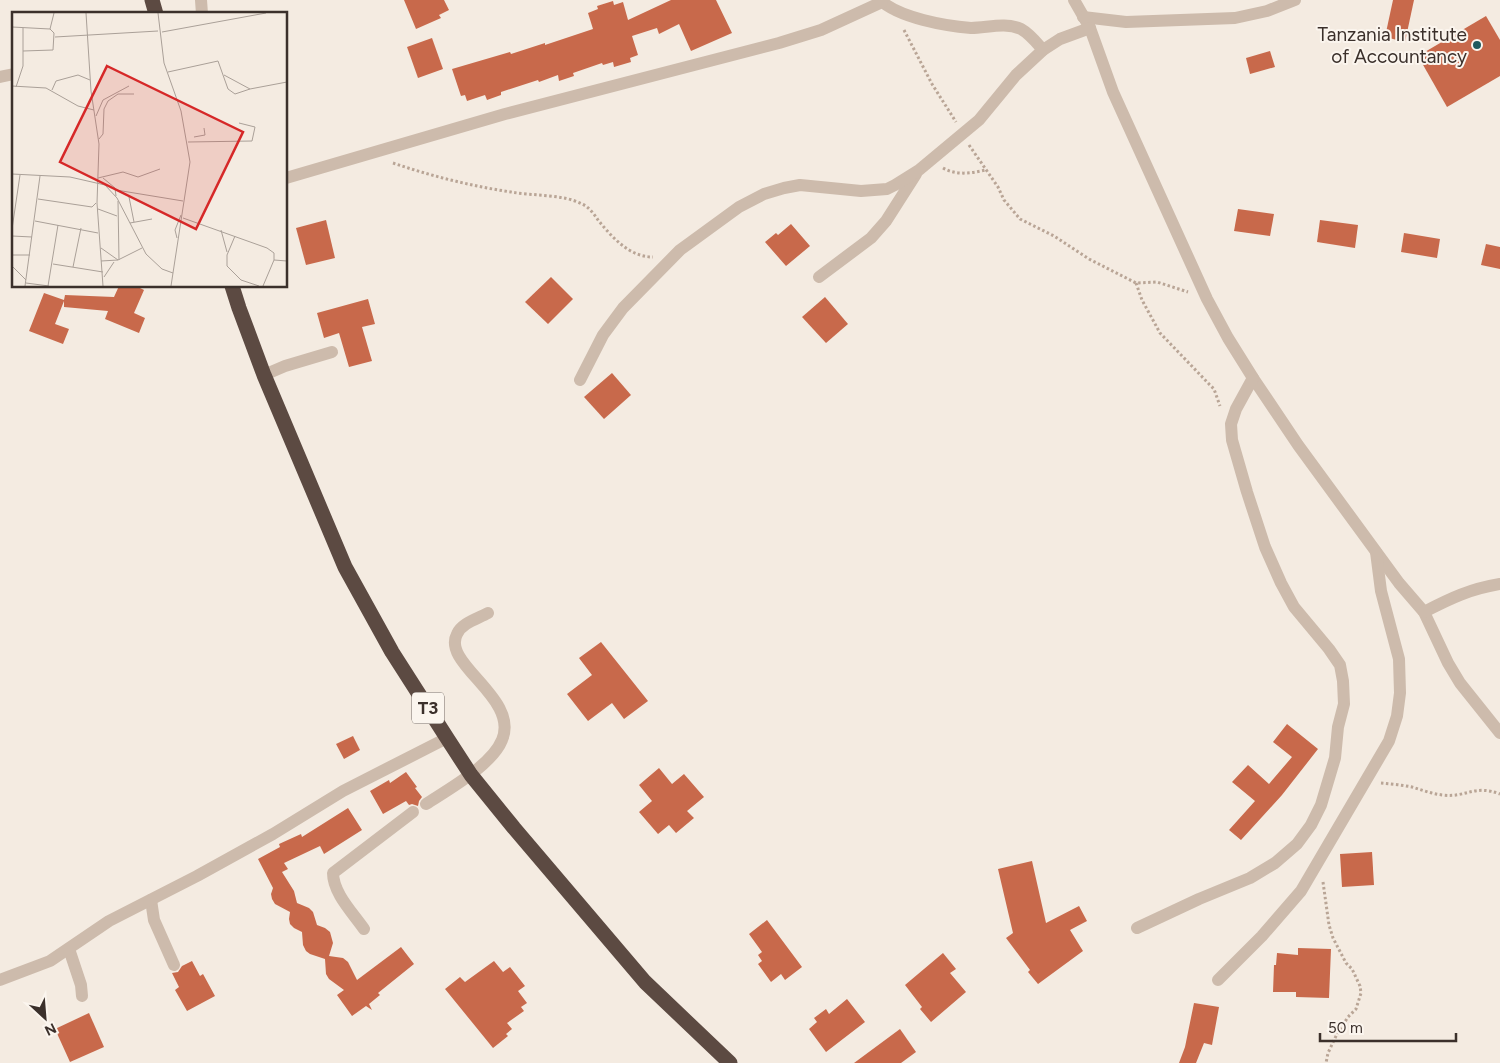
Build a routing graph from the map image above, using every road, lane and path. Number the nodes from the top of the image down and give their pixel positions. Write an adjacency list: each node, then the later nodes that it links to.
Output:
1 (1074, 0): 4 (street)
2 (1295, 0): 4 (street)
3 (885, 4): 5 (street); 6 (path); 7 (street)
4 (1086, 23): 5 (street); 16 (street)
5 (1043, 50): 6 (street)
6 (963, 134): 8 (street); 10 (path)
7 (366, 154): 11 (street); 12 (path)
8 (930, 159): 9 (street); 10 (path)
9 (919, 170): 12 (street); 13 (street)
10 (986, 170): 14 (path)
11 (288, 177)
12 (680, 250): 20 (street)
13 (819, 277)
14 (1136, 283): 16 (path); 21 (path)
15 (233, 288): 18 (highway, T3)
16 (1207, 299): 19 (street)
17 (332, 352): 18 (street)
18 (264, 375): 27 (highway, T3)
19 (1253, 378): 21 (street); 22 (street)
20 (580, 380)
21 (1231, 424): 35 (street)
22 (1375, 550): 24 (street); 29 (street)
23 (1500, 584): 24 (street)
24 (1424, 612): 26 (street)
25 (488, 614): 28 (street)
26 (1500, 733)
27 (447, 738): 28 (highway, T3); 34 (street)
28 (471, 775): 31 (street); 42 (highway, T3)
29 (1365, 782): 30 (path); 33 (street)
30 (1500, 794)
31 (426, 804)
32 (413, 812): 36 (street)
33 (1320, 860): 40 (street); 43 (path)
34 (151, 900): 37 (street); 38 (street)
35 (1137, 928)
36 (364, 929)
37 (69, 949): 39 (street); 41 (street)
38 (174, 965)
39 (0, 980)
40 (1218, 980)
41 (82, 996)
42 (730, 1063)
43 (1326, 1063)

